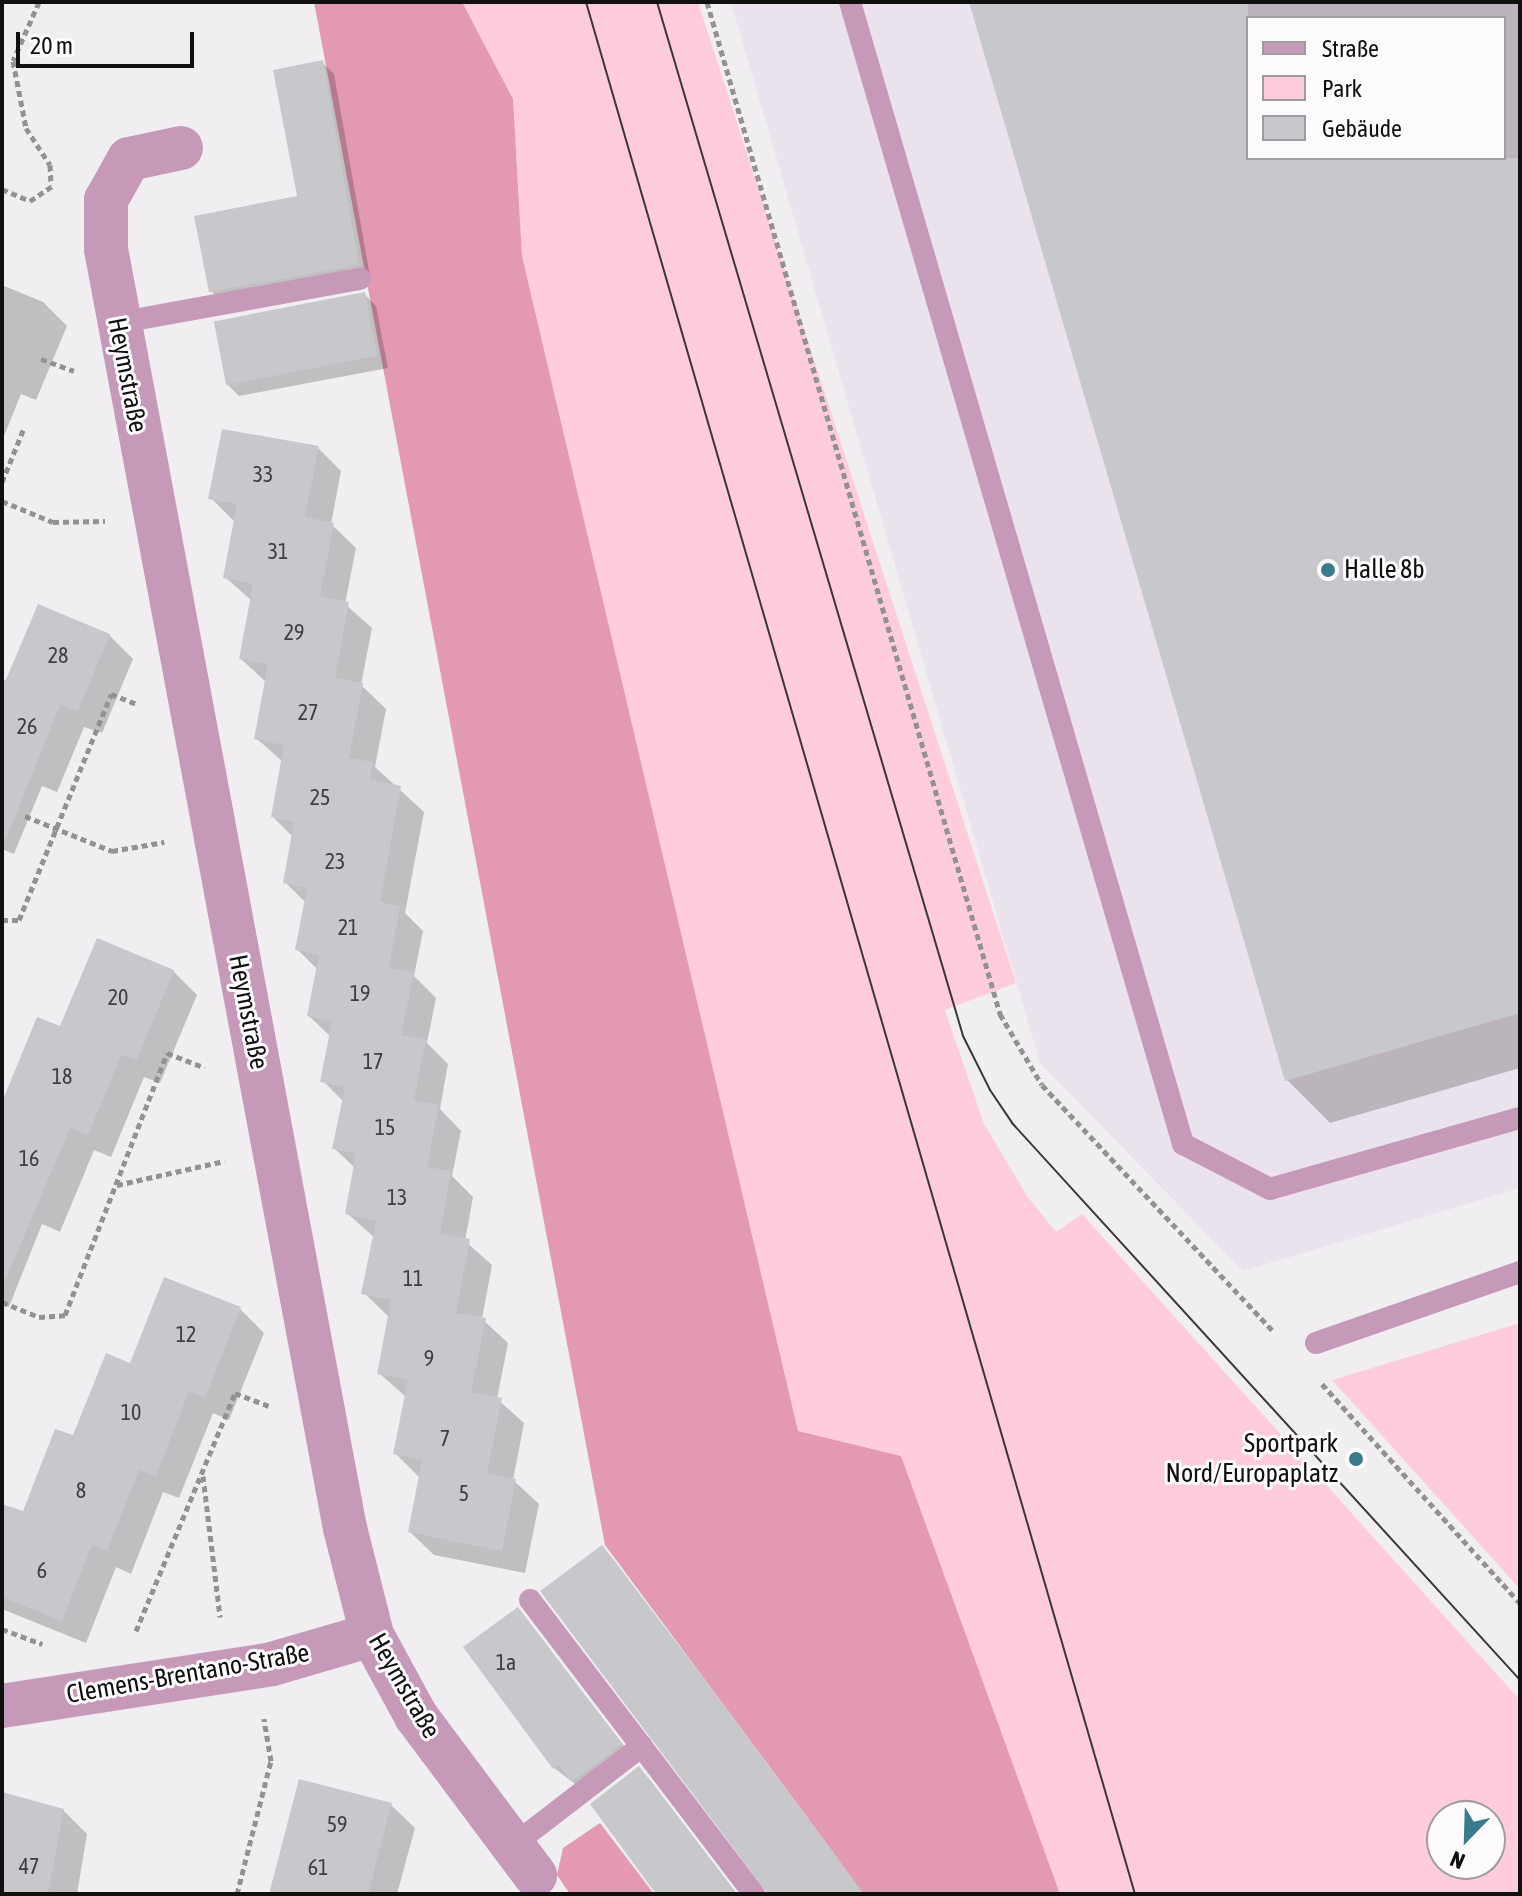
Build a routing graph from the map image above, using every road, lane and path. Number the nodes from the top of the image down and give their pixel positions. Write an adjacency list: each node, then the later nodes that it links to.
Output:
1 (39, 2): 5 (path)
2 (707, 2): 23 (path)
3 (850, 2): 18 (lane)
4 (181, 148): 7 (street, Heymstraße)
5 (51, 185)
6 (360, 279): 7 (lane)
7 (117, 323): 11 (street, Heymstraße)
8 (24, 428): 9 (path)
9 (2, 482)
10 (2, 501): 11 (path)
11 (154, 515): 12 (street, Heymstraße)
12 (190, 709): 14 (path); 15 (street, Heymstraße)
13 (25, 816): 14 (path)
14 (56, 828): 15 (path); 16 (path)
15 (214, 834): 17 (street, Heymstraße)
16 (2, 920)
17 (259, 1074): 19 (street, Heymstraße); 20 (path)
18 (1520, 1118)
19 (274, 1149): 20 (path); 26 (street, Heymstraße)
20 (116, 1186): 22 (path)
21 (1520, 1272): 24 (lane)
22 (2, 1302)
23 (1280, 1338)
24 (1316, 1343)
25 (1312, 1373): 29 (path)
26 (323, 1411): 27 (path); 31 (street, Heymstraße)
27 (203, 1475): 32 (path); 34 (path)
28 (530, 1600): 36 (lane)
29 (1520, 1603)
30 (2, 1629): 33 (path)
31 (372, 1635): 34 (street, Clemens-Brentano-Straße); 37 (street, Heymstraße)
32 (133, 1639)
33 (54, 1649)
34 (241, 1669): 35 (street, Clemens-Brentano-Straße); 38 (path)
35 (2, 1706)
36 (642, 1746): 37 (lane); 39 (lane)
37 (523, 1860)
38 (237, 1894)
39 (754, 1894)

